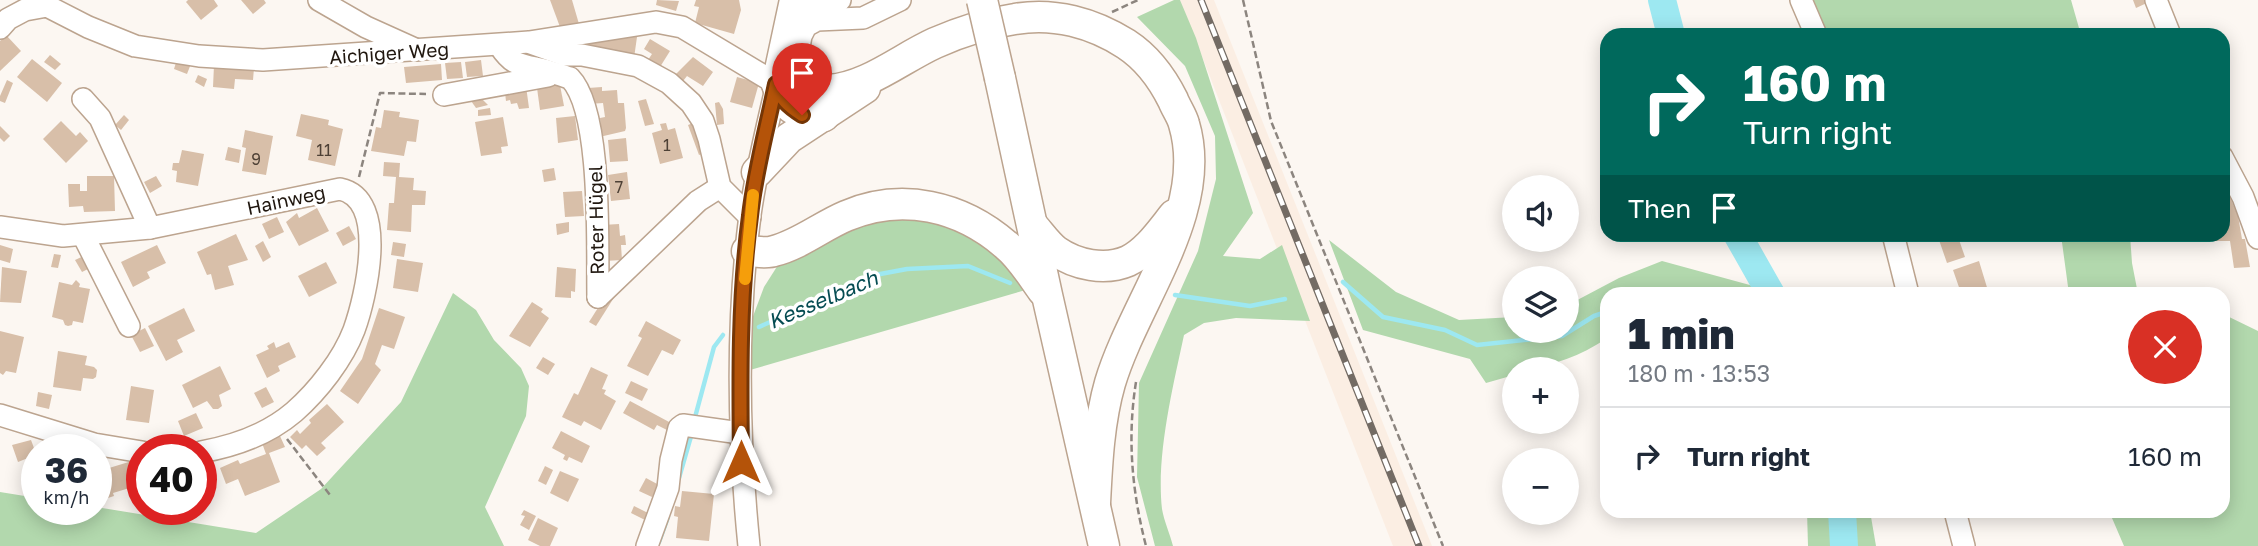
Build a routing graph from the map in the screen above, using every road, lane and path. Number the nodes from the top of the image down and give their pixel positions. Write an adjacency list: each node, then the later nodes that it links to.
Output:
1 (318, 0): 17 (street)
2 (900, 0): 9 (street)
3 (982, 0): 31 (highway, bridge)
4 (1138, 0): 11 (path)
5 (1243, 0): 51 (path)
6 (1801, 0): 13 (street)
7 (2156, 0): 14 (street)
8 (48, 3): 12 (street, Aichiger Weg); 17 (street, Aichiger Weg)
9 (838, 10): 10 (street); 20 (street)
10 (792, 11): 20 (highway)
11 (1113, 11)
12 (3, 19)
13 (1813, 28)
14 (2167, 28)
15 (529, 42): 16 (street, Aichiger Weg); 20 (street, Aichiger Weg); 26 (street)
16 (499, 45): 17 (street, Aichiger Weg); 19 (street)
17 (419, 51)
18 (890, 68): 20 (highway); 23 (highway); 28 (highway)
19 (560, 75): 21 (street); 26 (street, Roter Hügel)
20 (776, 84): 23 (highway); 24 (street)
21 (444, 95): 27 (path)
22 (83, 99): 32 (street)
23 (824, 116): 24 (highway)
24 (757, 172): 29 (street)
25 (2230, 172): 34 (street)
26 (720, 187): 29 (street)
27 (352, 192): 32 (street, Hainweg); 41 (street, Hainweg)
28 (1185, 201): 31 (highway); 46 (highway)
29 (750, 217): 36 (street)
30 (0, 227): 33 (street, Hainweg)
31 (1034, 227): 38 (highway)
32 (150, 228): 33 (street, Hainweg)
33 (83, 235): 39 (street)
34 (2258, 238)
35 (1896, 242): 37 (street)
36 (747, 251): 38 (highway); 42 (street)
37 (1906, 287)
38 (1047, 295): 46 (highway)
39 (129, 326)
40 (0, 415): 44 (street)
41 (276, 425): 43 (street, Hainweg); 45 (path)
42 (740, 433): 48 (street); 49 (street)
43 (217, 448)
44 (126, 449)
45 (330, 495)
46 (1095, 503): 50 (highway)
47 (1957, 518): 52 (street)
48 (647, 546)
49 (748, 546)
50 (1104, 546)
51 (1443, 546)
52 (1964, 546)

